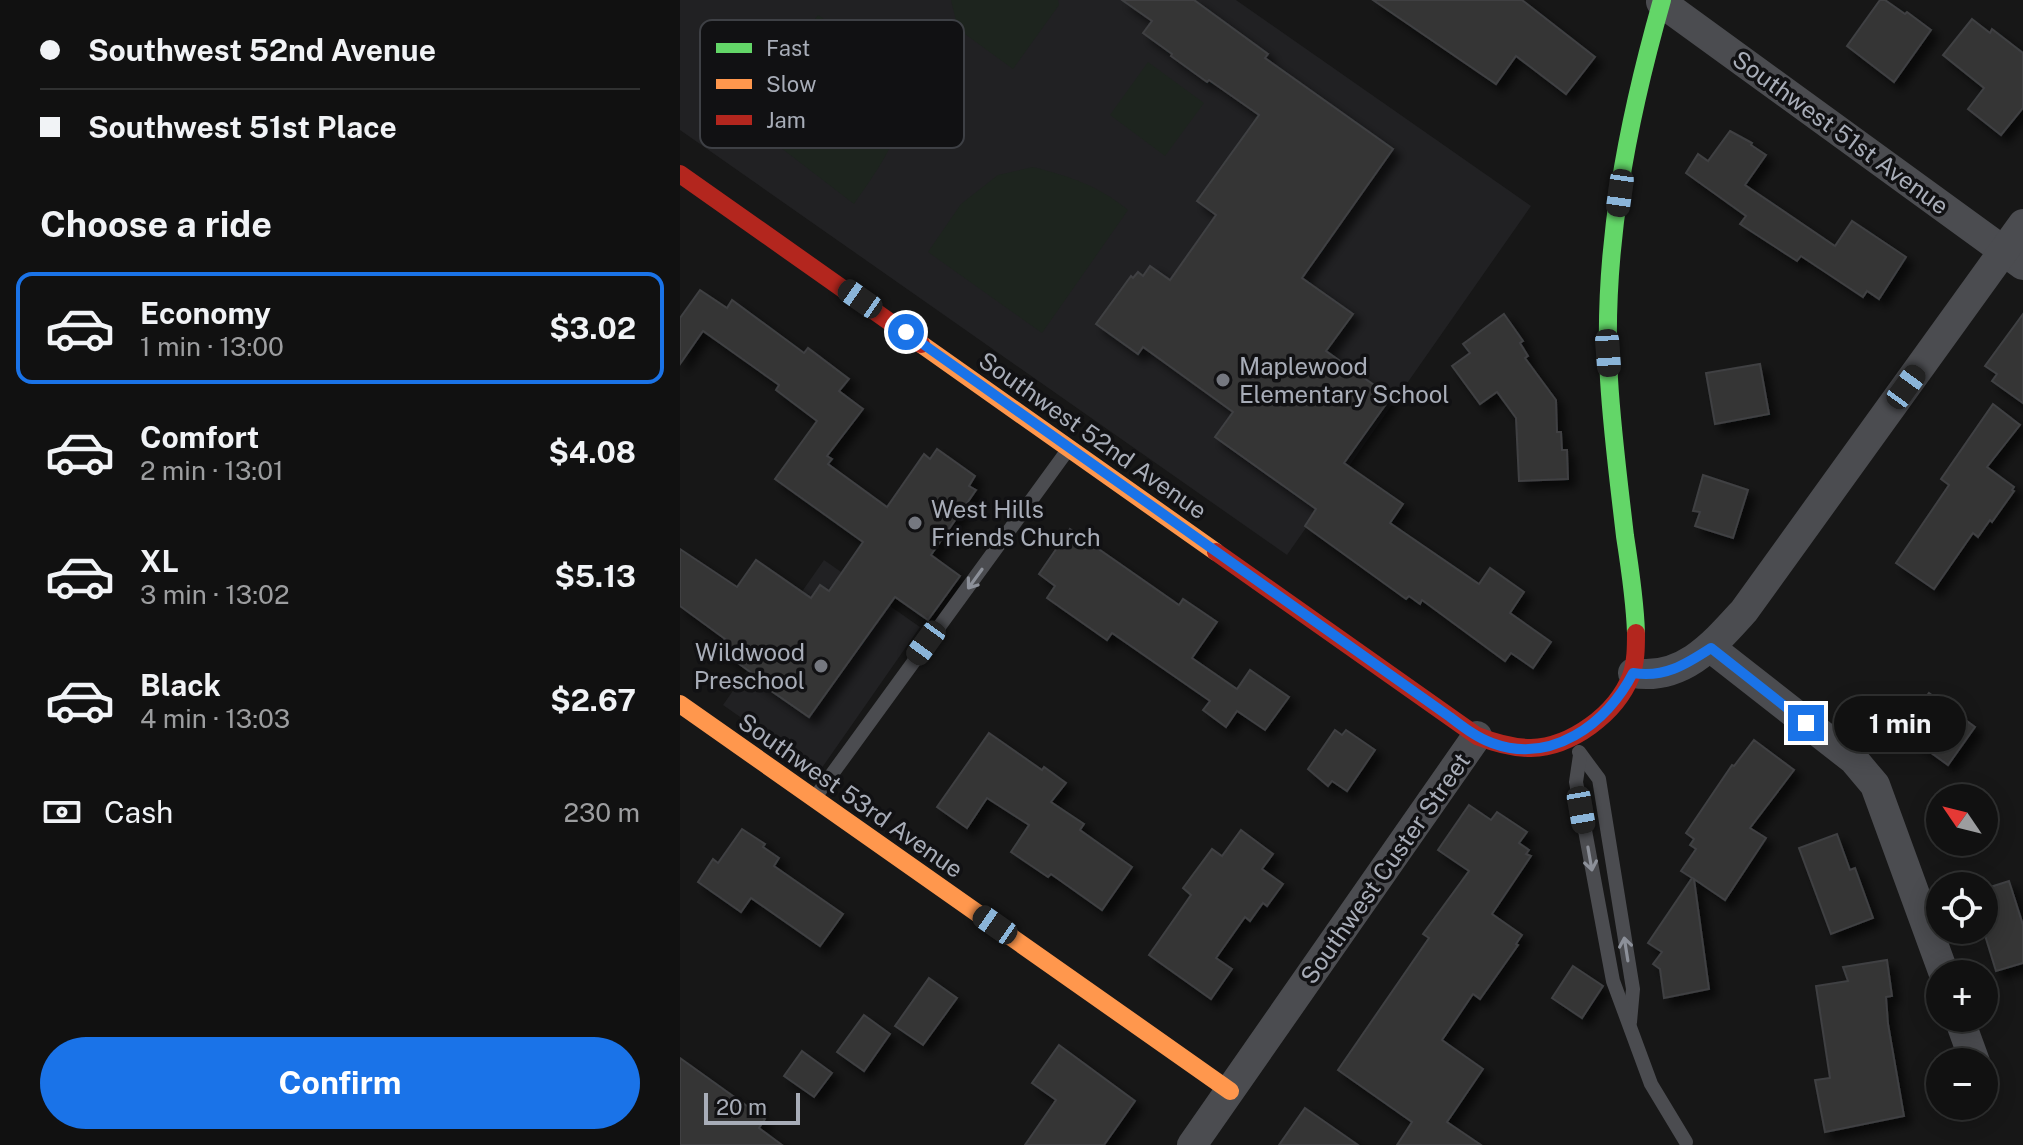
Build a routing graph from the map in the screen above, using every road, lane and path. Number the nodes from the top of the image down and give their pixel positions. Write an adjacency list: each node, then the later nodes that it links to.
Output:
1 (1660, 1): 4 (street, Southwest 51st Avenue); 7 (street)
2 (680, 174): 5 (street, Southwest 52nd Avenue)
3 (2023, 224): 4 (street)
4 (2014, 258): 6 (street)
5 (1070, 448): 9 (street, Southwest 52nd Avenue); 11 (lane, one-way to 11)
6 (1711, 648): 7 (street); 12 (street)
7 (1633, 673): 10 (street, Southwest Custer Street)
8 (680, 704): 11 (street, Southwest 53rd Avenue)
9 (1477, 736): 10 (street, Southwest Custer Street); 14 (street, Southwest Custer Street)
10 (1576, 746): 13 (lane, one-way to 13); 13 (lane, one-way to 10)
11 (815, 798): 14 (street, Southwest 53rd Avenue)
12 (1939, 960)
13 (1630, 1026): 15 (lane)
14 (1230, 1091): 16 (street, Southwest Custer Street)
15 (1686, 1142)
16 (1192, 1145)

